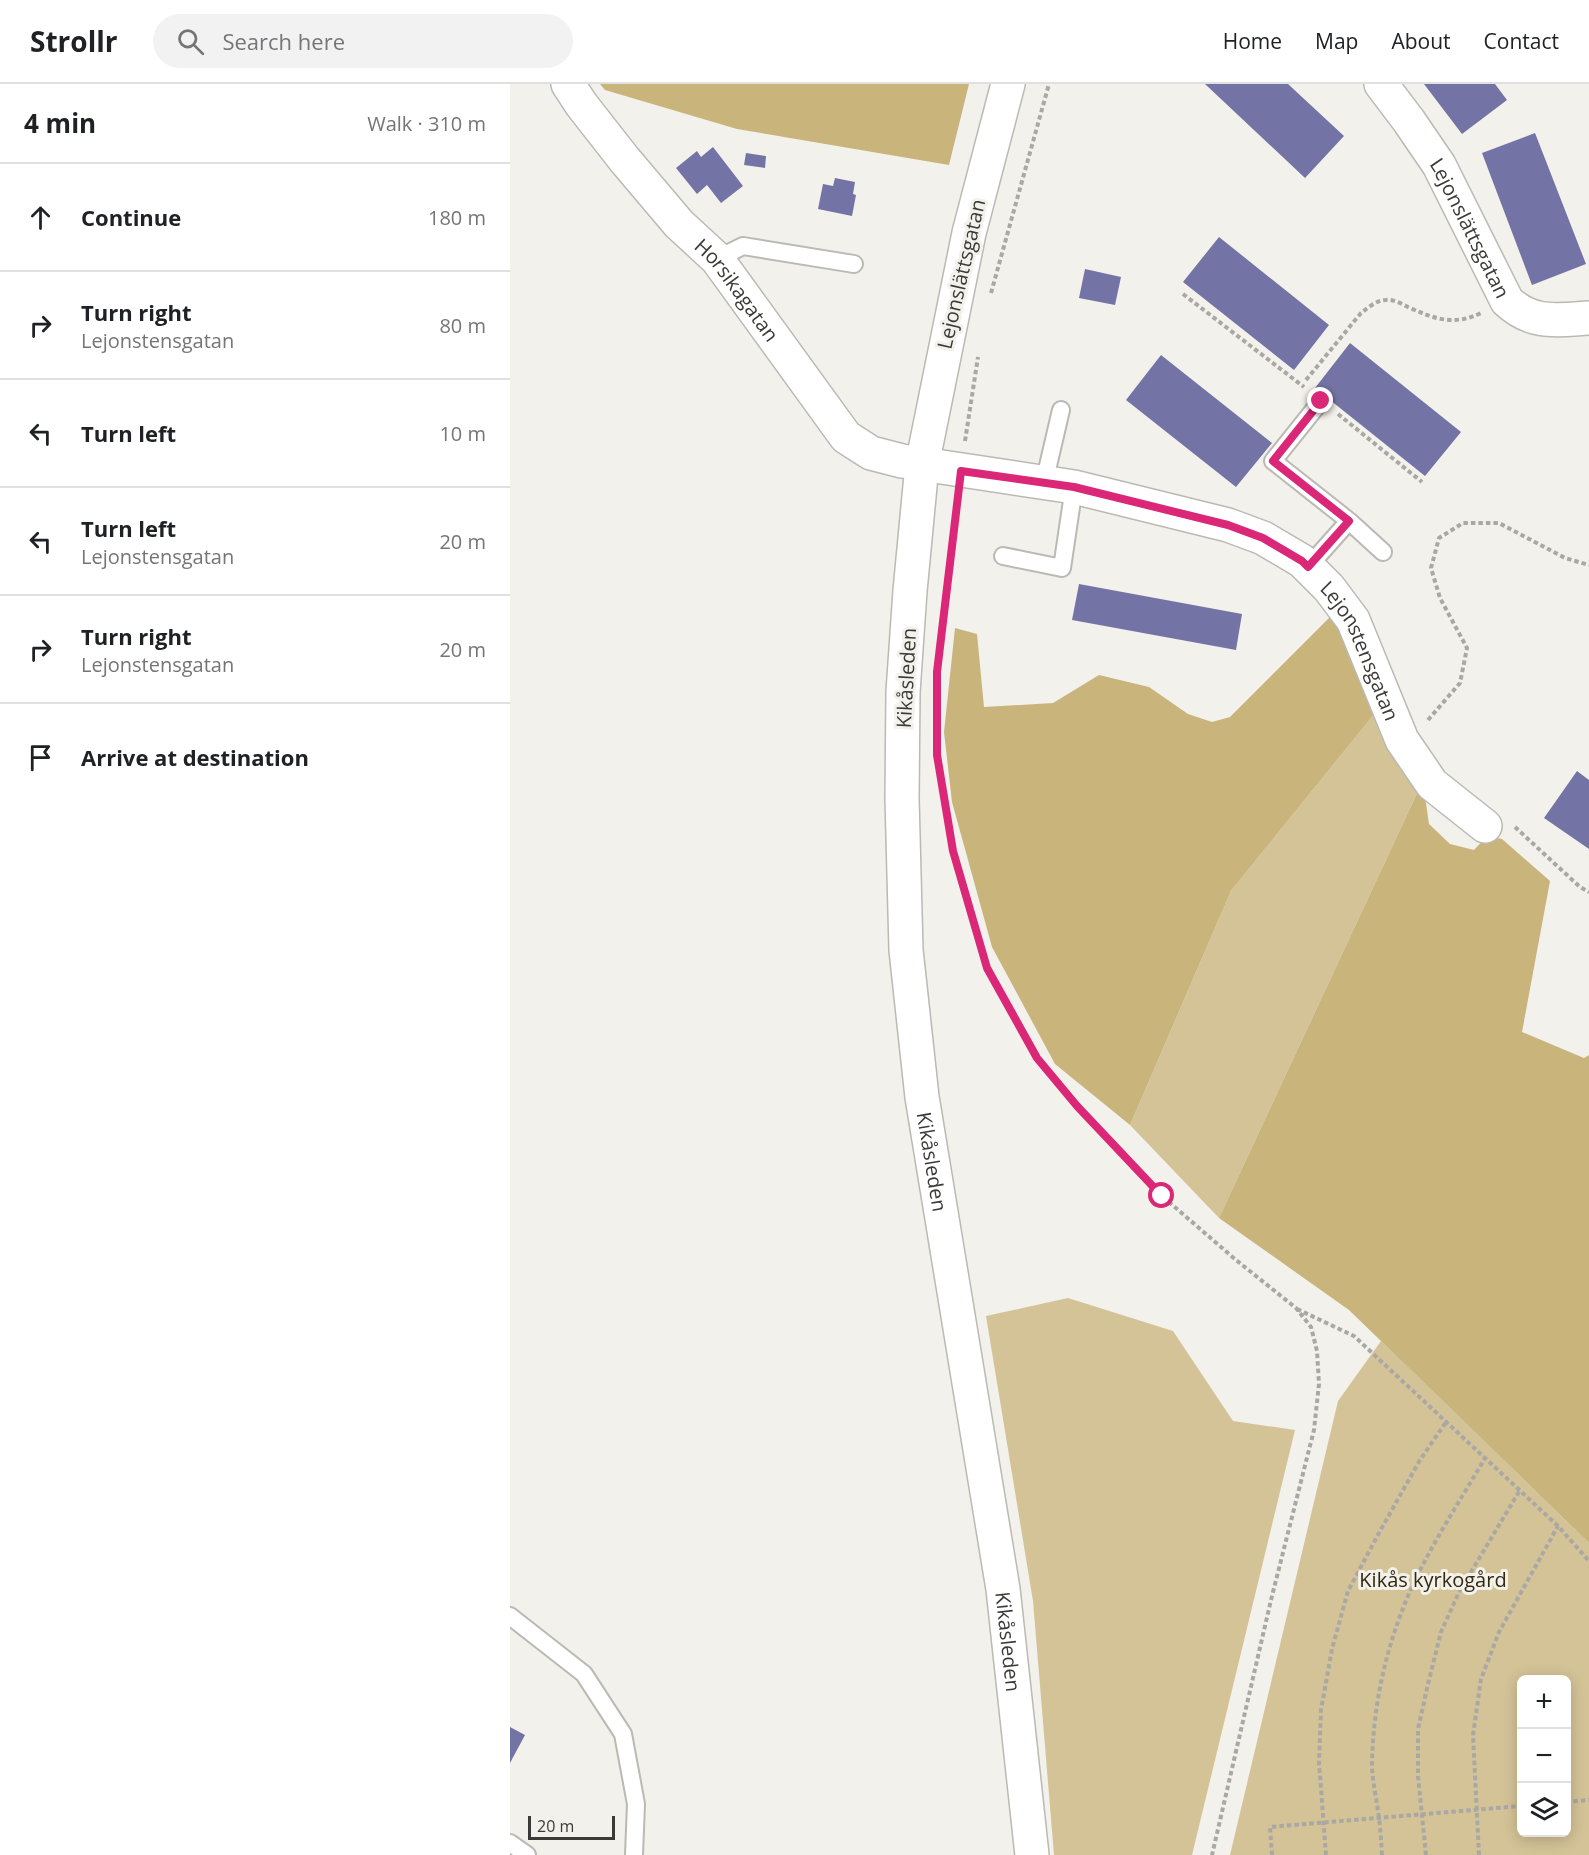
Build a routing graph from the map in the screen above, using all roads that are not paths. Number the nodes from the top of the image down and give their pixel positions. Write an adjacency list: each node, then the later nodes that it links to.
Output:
1 (568, 84): 4 (street, Horsikagatan)
2 (1008, 84): 9 (street, Lejonslättsgatan)
3 (1381, 84): 6 (street, Lejonslättsgatan)
4 (717, 259): 5 (lane); 9 (street, Horsikagatan)
5 (854, 264)
6 (1589, 318)
7 (1321, 401): 11 (lane)
8 (1061, 410): 10 (lane)
9 (922, 465): 10 (street, Lejonstensgatan); 20 (street, Kikåsleden)
10 (1059, 485): 13 (lane); 14 (street, Lejonstensgatan)
11 (1349, 521): 12 (lane); 14 (lane)
12 (1383, 552)
13 (1003, 556)
14 (1308, 567): 15 (street, Lejonstensgatan)
15 (1498, 825)
16 (510, 1616): 19 (lane)
17 (510, 1843): 18 (lane)
18 (527, 1855)
19 (634, 1855)
20 (1032, 1855)

